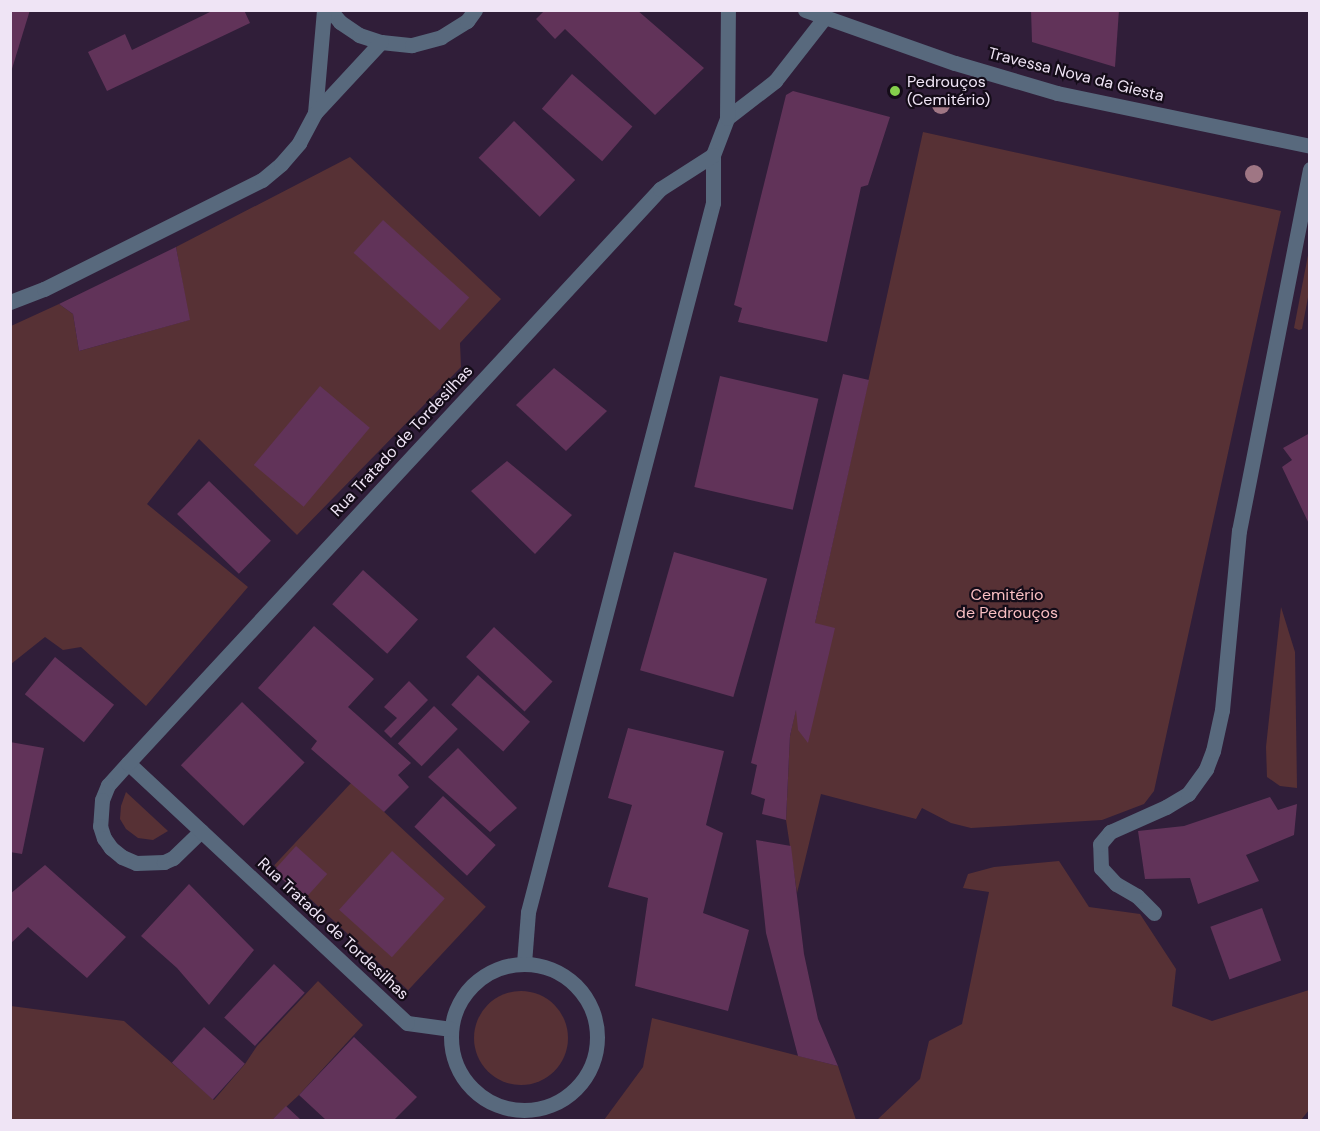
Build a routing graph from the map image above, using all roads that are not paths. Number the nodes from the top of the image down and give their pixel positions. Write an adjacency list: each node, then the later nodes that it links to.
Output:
1 (324, 10): 8 (street)
2 (330, 10): 7 (street)
3 (475, 10): 7 (street)
4 (728, 10): 9 (street)
5 (805, 10): 6 (street, Travessa Nova da Giesta)
6 (825, 17): 9 (street); 10 (street, Travessa Nova da Giesta)
7 (381, 42): 8 (street)
8 (315, 113): 13 (street)
9 (727, 118): 11 (street)
10 (1310, 146)
11 (713, 155): 14 (street, Rua Tratado de Tordesilhas); 17 (street)
12 (1310, 169): 16 (street)
13 (10, 302)
14 (128, 763): 15 (street, Rua Tratado de Tordesilhas); 15 (street, Rua Tratado de Tordesilhas)
15 (201, 831): 18 (street, Rua Tratado de Tordesilhas)
16 (1154, 914)
17 (524, 963): 18 (street); 18 (street)
18 (451, 1029)

